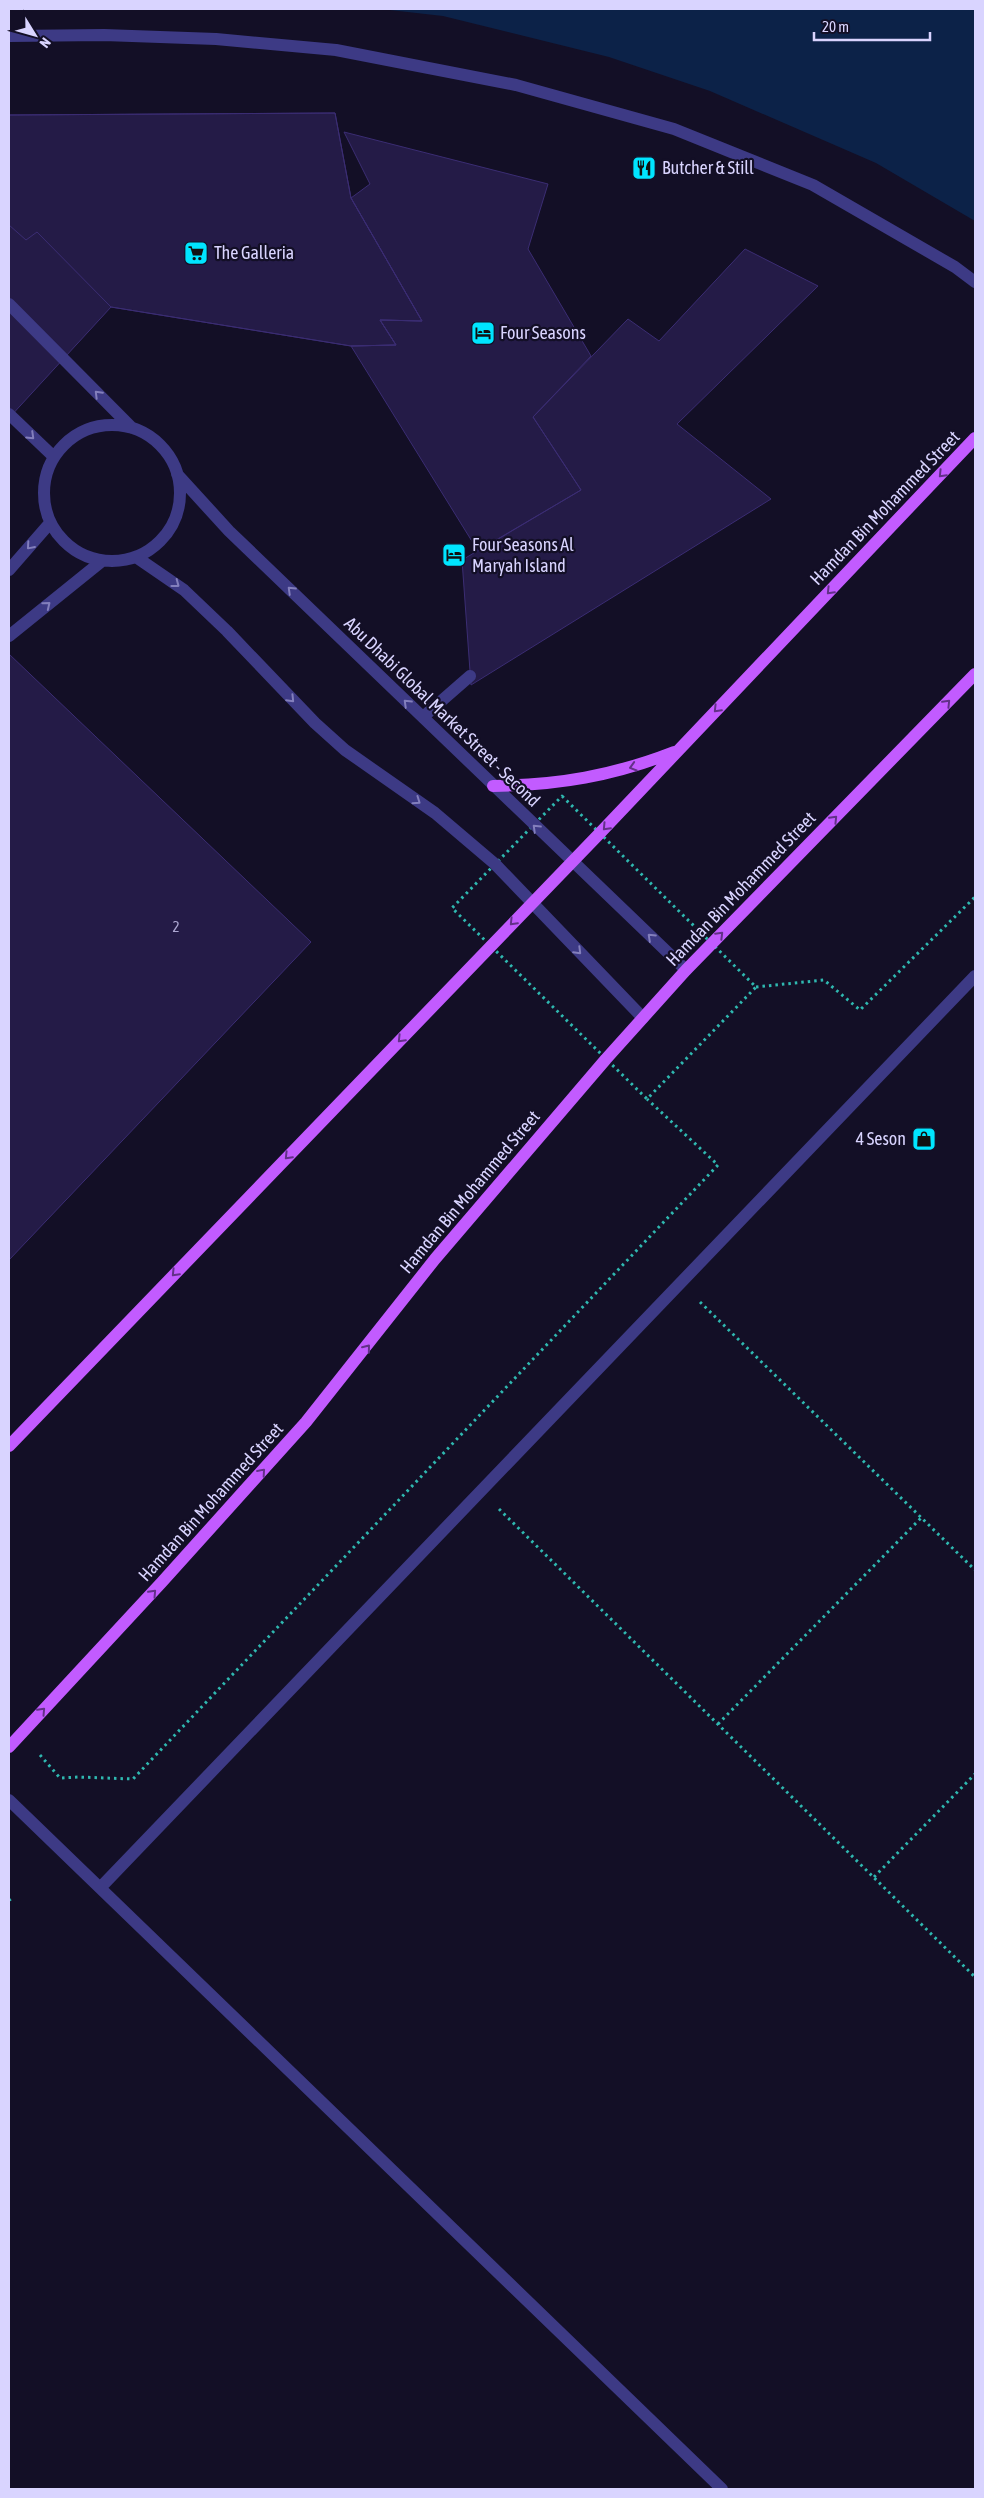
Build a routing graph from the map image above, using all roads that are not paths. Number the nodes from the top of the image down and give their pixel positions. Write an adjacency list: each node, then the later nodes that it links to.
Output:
1 (9, 36): 2 (street)
2 (975, 282)
3 (9, 304): 5 (street, one-way to 3)
4 (9, 414): 7 (street, one-way to 7)
5 (132, 428): 7 (street); 8 (street)
6 (975, 438): 17 (main road, Hamdan Bin Mohammed Street, one-way to 17)
7 (54, 457): 9 (street)
8 (178, 474): 10 (street); 16 (street, Abu Dhabi Global Market Street - Second, one-way to 8)
9 (50, 523): 11 (street); 12 (street, one-way to 12)
10 (136, 557): 11 (street); 20 (street, one-way to 20)
11 (102, 561): 13 (street, one-way to 11)
12 (9, 570)
13 (9, 636)
14 (975, 674): 21 (main road, Hamdan Bin Mohammed Street, one-way to 14)
15 (470, 676): 16 (street)
16 (423, 717): 18 (street, Abu Dhabi Global Market Street - Second)
17 (679, 750): 18 (main road, one-way to 18); 19 (main road, Hamdan Bin Mohammed Street, one-way to 19)
18 (492, 786): 19 (street, Abu Dhabi Global Market Street - Second, one-way to 18)
19 (572, 862): 20 (main road, Hamdan Bin Mohammed Street); 21 (street, Abu Dhabi Global Market Street - Second, one-way to 19)
20 (531, 904): 23 (street, one-way to 23); 24 (main road, Hamdan Bin Mohammed Street, one-way to 24)
21 (686, 970): 23 (main road, Hamdan Bin Mohammed Street)
22 (975, 976): 27 (street)
23 (644, 1018): 25 (main road, Hamdan Bin Mohammed Street, one-way to 23)
24 (9, 1446)
25 (9, 1747)
26 (10, 1802): 27 (street)
27 (100, 1888): 28 (street)
28 (722, 2489)

